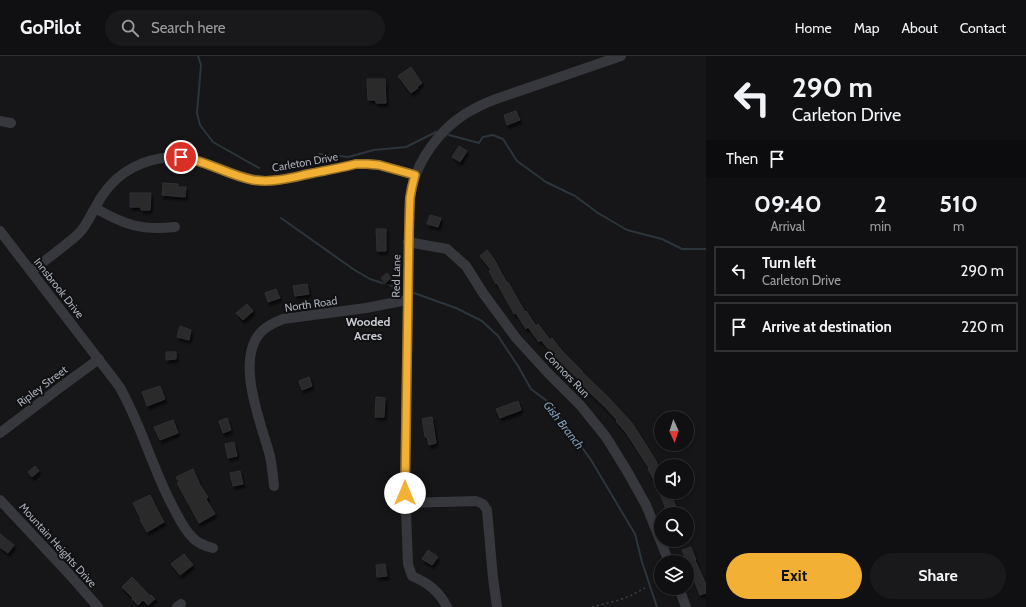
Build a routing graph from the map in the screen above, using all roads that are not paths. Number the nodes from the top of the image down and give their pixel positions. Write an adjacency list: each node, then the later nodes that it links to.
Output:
1 (621, 56): 4 (street, Red Lane)
2 (0, 120): 3 (street)
3 (10, 123)
4 (415, 175): 5 (street, Carleton Drive); 8 (street, Red Lane)
5 (95, 208): 6 (street); 9 (street, Carleton Drive)
6 (175, 227)
7 (0, 231): 9 (street, Innsbrook Drive)
8 (408, 242): 10 (street, Red Lane); 17 (street, Connors Run)
9 (31, 271): 11 (street, Innsbrook Drive)
10 (407, 300): 13 (street, North Road); 15 (street, Red Lane)
11 (99, 359): 12 (street, Ripley Street); 16 (street, Innsbrook Drive)
12 (0, 433)
13 (274, 486)
14 (0, 500): 19 (street, Mountain Heights Drive)
15 (405, 503): 20 (street, Red Lane); 21 (street)
16 (213, 548)
17 (666, 555)
18 (682, 595): 22 (street)
19 (98, 607)
20 (447, 607)
21 (497, 607)
22 (686, 607)

